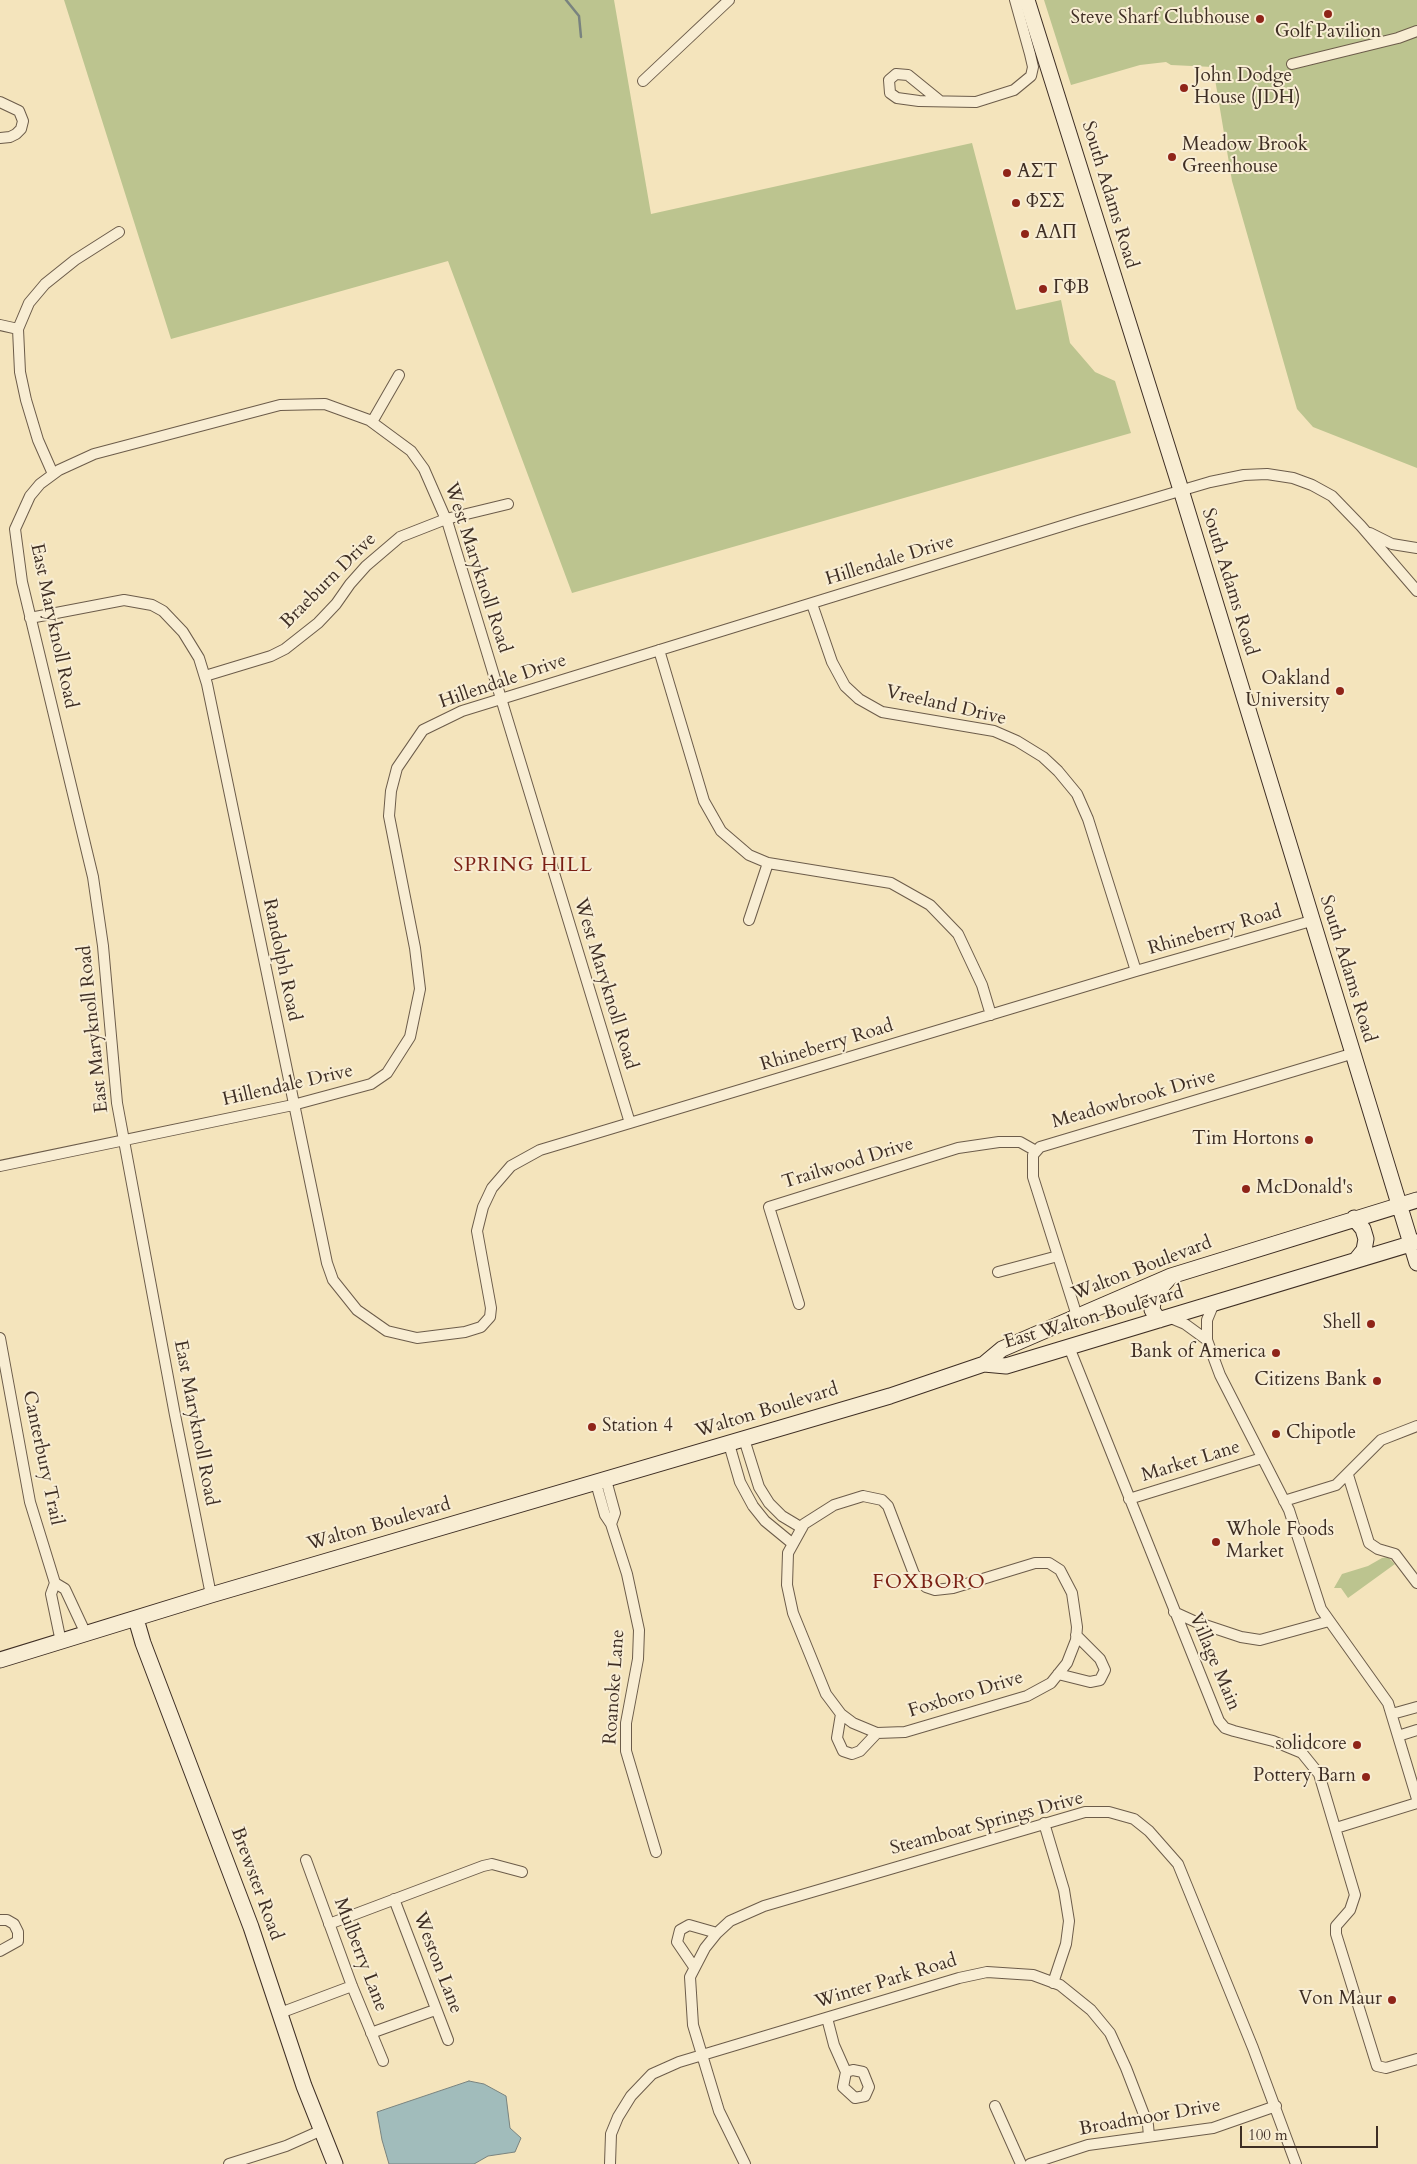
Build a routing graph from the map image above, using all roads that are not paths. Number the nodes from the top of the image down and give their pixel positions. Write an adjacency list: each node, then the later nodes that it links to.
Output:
1 (729, 0): 8 (street)
2 (1014, 0): 9 (street)
3 (1027, 0): 18 (main road, South Adams Road)
4 (1417, 31): 5 (street)
5 (1398, 38): 6 (street); 7 (street)
6 (1417, 38)
7 (1292, 64)
8 (643, 81)
9 (940, 101): 9 (street)
10 (0, 102): 11 (street)
11 (0, 138)
12 (120, 232): 14 (street)
13 (0, 325): 14 (street)
14 (18, 328): 17 (street)
15 (398, 375): 16 (street)
16 (372, 422): 17 (street, West Maryknoll Road); 20 (street, West Maryknoll Road)
17 (53, 474): 25 (street, East Maryknoll Road)
18 (1181, 490): 21 (street, Hillendale Drive); 24 (street, Hillendale Drive); 31 (main road, South Adams Road)
19 (508, 504): 20 (street, Braeburn Drive)
20 (446, 519): 27 (street, Braeburn Drive); 28 (street, West Maryknoll Road)
21 (1362, 526): 22 (street); 23 (street)
22 (1417, 548)
23 (1417, 591)
24 (812, 604): 26 (street, Hillendale Drive); 32 (street, Vreeland Drive)
25 (30, 618): 27 (street, Randolph Road); 37 (street, East Maryknoll Road)
26 (659, 650): 28 (street, Hillendale Drive); 29 (street)
27 (205, 676): 35 (street, Randolph Road)
28 (500, 700): 35 (street, Hillendale Drive); 36 (street, West Maryknoll Road)
29 (768, 863): 30 (street); 33 (street)
30 (750, 920)
31 (1312, 922): 32 (street, Rhineberry Road); 34 (main road, South Adams Road)
32 (1136, 971): 33 (street, Rhineberry Road)
33 (991, 1015): 36 (street, Rhineberry Road)
34 (1352, 1054): 38 (street, Meadowbrook Drive); 41 (main road, South Adams Road)
35 (293, 1106): 37 (street, Hillendale Drive); 52 (street, Randolph Road)
36 (630, 1122): 52 (street, Rhineberry Road)
37 (124, 1140): 39 (street, Hillendale Drive); 72 (street, East Maryknoll Road)
38 (1036, 1151): 44 (street, Meadowbrook Drive); 50 (street, Trailwood Drive)
39 (0, 1166)
40 (1417, 1200): 41 (main road, Walton Boulevard)
41 (1400, 1205): 42 (main road, Walton Boulevard); 43 (main road, South Adams Road)
42 (1354, 1218): 45 (main road); 48 (main road, Walton Boulevard)
43 (1414, 1243): 45 (main road); 46 (main road, South Adams Road)
44 (1058, 1256): 47 (street); 51 (street, Meadowbrook Drive)
45 (1356, 1260): 49 (main road)
46 (1417, 1263)
47 (998, 1272)
48 (1171, 1276): 51 (main road, Walton Boulevard); 53 (main road)
49 (1214, 1303): 53 (main road, East Walton Boulevard); 56 (street)
50 (799, 1304)
51 (1077, 1316): 54 (main road, Walton Boulevard)
52 (490, 1317)
53 (1163, 1319): 56 (street); 57 (main road, East Walton Boulevard)
54 (1049, 1328): 58 (main road); 59 (main road, Walton Boulevard)
55 (0, 1338): 70 (street, Canterbury Trail)
56 (1207, 1340): 63 (street)
57 (1069, 1347): 58 (main road, East Walton Boulevard); 66 (street, Village Main)
58 (1052, 1352): 59 (main road, East Walton Boulevard)
59 (984, 1364): 61 (main road, Walton Boulevard)
60 (1417, 1426): 64 (street)
61 (744, 1439): 62 (main road, Walton Boulevard); 68 (street)
62 (729, 1444): 65 (main road, Walton Boulevard); 69 (street)
63 (1262, 1458): 66 (street, Market Lane); 67 (street)
64 (1348, 1475): 67 (street); 71 (street)
65 (601, 1481): 72 (main road, Walton Boulevard); 91 (street, Roanoke Lane)
66 (1129, 1499): 73 (street, Village Main)
67 (1284, 1500): 75 (street)
68 (802, 1528): 69 (street, Foxboro Drive); 77 (street, Foxboro Drive)
69 (793, 1544): 82 (street, Foxboro Drive)
70 (55, 1583): 76 (street, Canterbury Trail); 78 (street, Canterbury Trail)
71 (1417, 1583)
72 (211, 1595): 74 (main road, Walton Boulevard)
73 (1174, 1612): 75 (street); 90 (street, Village Main)
74 (136, 1619): 76 (main road, Walton Boulevard); 103 (main road, Brewster Road)
75 (1329, 1621): 83 (street)
76 (86, 1634): 78 (main road, Walton Boulevard)
77 (1076, 1635): 80 (street, Foxboro Drive); 80 (street)
78 (61, 1642): 79 (main road, Walton Boulevard)
79 (0, 1660)
80 (1058, 1674): 85 (street, Foxboro Drive)
81 (1417, 1707): 83 (street)
82 (841, 1714): 85 (street, Foxboro Drive); 85 (street)
83 (1392, 1714): 86 (street)
84 (1417, 1730): 86 (street)
85 (877, 1733)
86 (1398, 1736): 87 (street)
87 (1417, 1800)
88 (1417, 1803): 90 (street)
89 (1044, 1823): 97 (street, Steamboat Springs Drive); 100 (street); 112 (street, Steamboat Springs Drive)
90 (1336, 1828): 108 (street, Village Main)
91 (656, 1852)
92 (306, 1860): 96 (street, Mulberry Lane)
93 (522, 1872): 94 (street)
94 (394, 1899): 96 (street); 102 (street, Weston Lane)
95 (0, 1920): 98 (street)
96 (329, 1924): 101 (street, Mulberry Lane)
97 (717, 1933): 99 (street, Steamboat Springs Drive); 99 (street)
98 (0, 1952)
99 (694, 1967): 107 (street, Steamboat Springs Drive)
100 (1053, 1983): 104 (street, Winter Park Road); 114 (street, Winter Park Road)
101 (352, 1986): 103 (street); 105 (street, Mulberry Lane)
102 (435, 2010): 105 (street); 106 (street, Weston Lane)
103 (280, 2013): 113 (main road, Brewster Road)
104 (827, 2018): 107 (street, Winter Park Road); 110 (street)
105 (372, 2033): 109 (street, Mulberry Lane)
106 (448, 2040)
107 (701, 2055): 117 (street, Winter Park Road); 118 (street, Steamboat Springs Drive)
108 (1417, 2059)
109 (383, 2061)
110 (846, 2072)
111 (995, 2106): 119 (street)
112 (1276, 2106): 114 (street, Broadmoor Drive); 121 (street, Steamboat Springs Drive)
113 (322, 2130): 115 (street); 116 (main road, Brewster Road)
114 (1149, 2136): 120 (street, Broadmoor Drive)
115 (229, 2164)
116 (335, 2164)
117 (610, 2164)
118 (745, 2164)
119 (1021, 2164)
120 (1030, 2164)
121 (1296, 2164)

